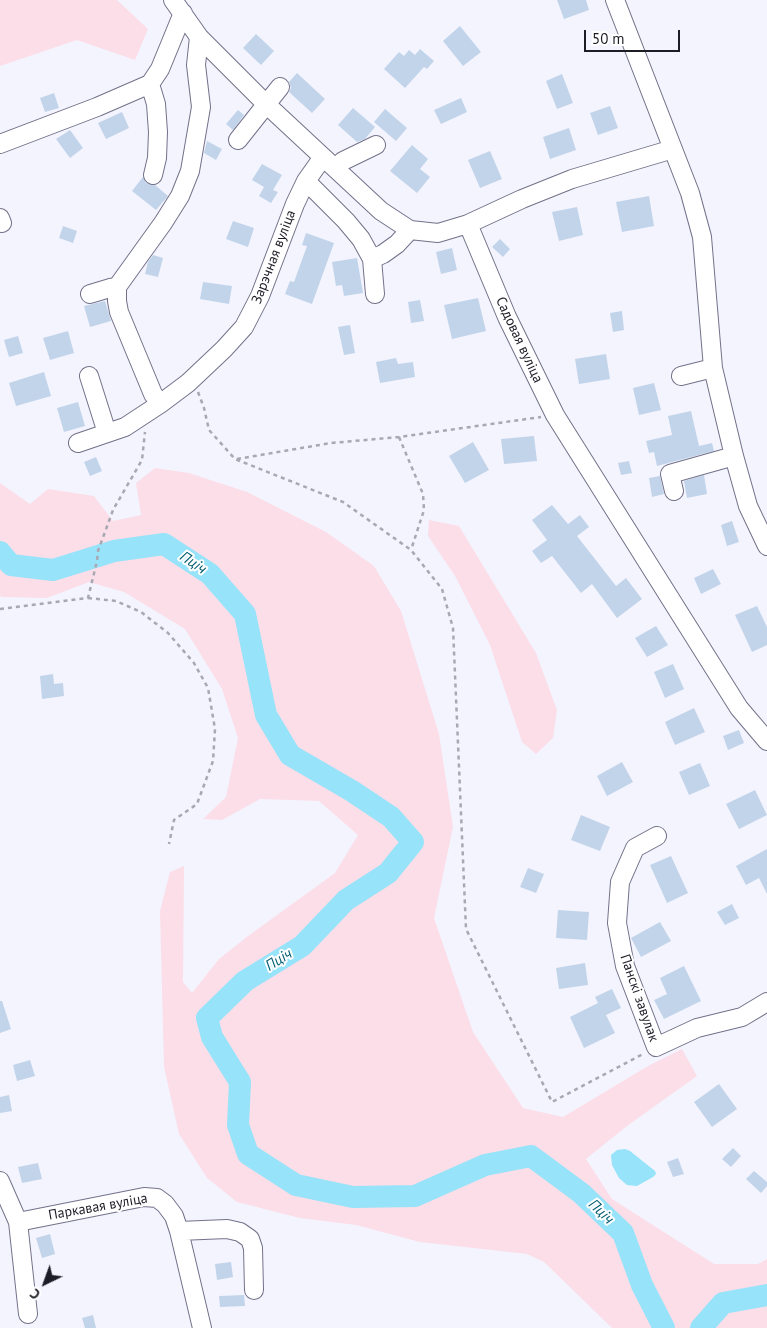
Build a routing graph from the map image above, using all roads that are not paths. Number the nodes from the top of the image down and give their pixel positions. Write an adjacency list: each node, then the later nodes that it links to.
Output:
1 (615, 0): 10 (street)
2 (178, 6): 3 (street); 4 (street)
3 (199, 37): 6 (street); 17 (street)
4 (150, 84): 8 (street); 12 (street)
5 (280, 87): 6 (street)
6 (266, 104): 7 (street); 11 (street)
7 (238, 140)
8 (0, 144)
9 (376, 145): 11 (street, Зарэчная вуліца)
10 (673, 149): 14 (street); 20 (street)
11 (330, 163): 13 (street, Зарэчная вуліца); 15 (street)
12 (154, 176)
13 (306, 181): 16 (street); 23 (street, Зарэчная вуліца)
14 (468, 224): 15 (street); 29 (street, Садовая вуліца)
15 (410, 230): 16 (street)
16 (372, 259): 19 (street)
17 (117, 288): 18 (street); 23 (street)
18 (90, 294)
19 (375, 294)
20 (713, 368): 22 (street); 26 (street)
21 (89, 376): 24 (street)
22 (681, 376)
23 (160, 404): 24 (street, Зарэчная вуліца)
24 (108, 433): 25 (street, Зарэчная вуліца)
25 (78, 443)
26 (734, 456): 27 (street); 28 (street)
27 (674, 491)
28 (767, 546)
29 (767, 741)
30 (657, 836): 31 (street, Панскі завулак)
31 (767, 1002)
32 (0, 1181): 33 (street)
33 (18, 1222): 34 (street, Паркавая вуліца); 36 (street)
34 (179, 1231): 35 (street); 37 (street, Паркавая вуліца)
35 (254, 1290)
36 (28, 1314)
37 (202, 1328)

